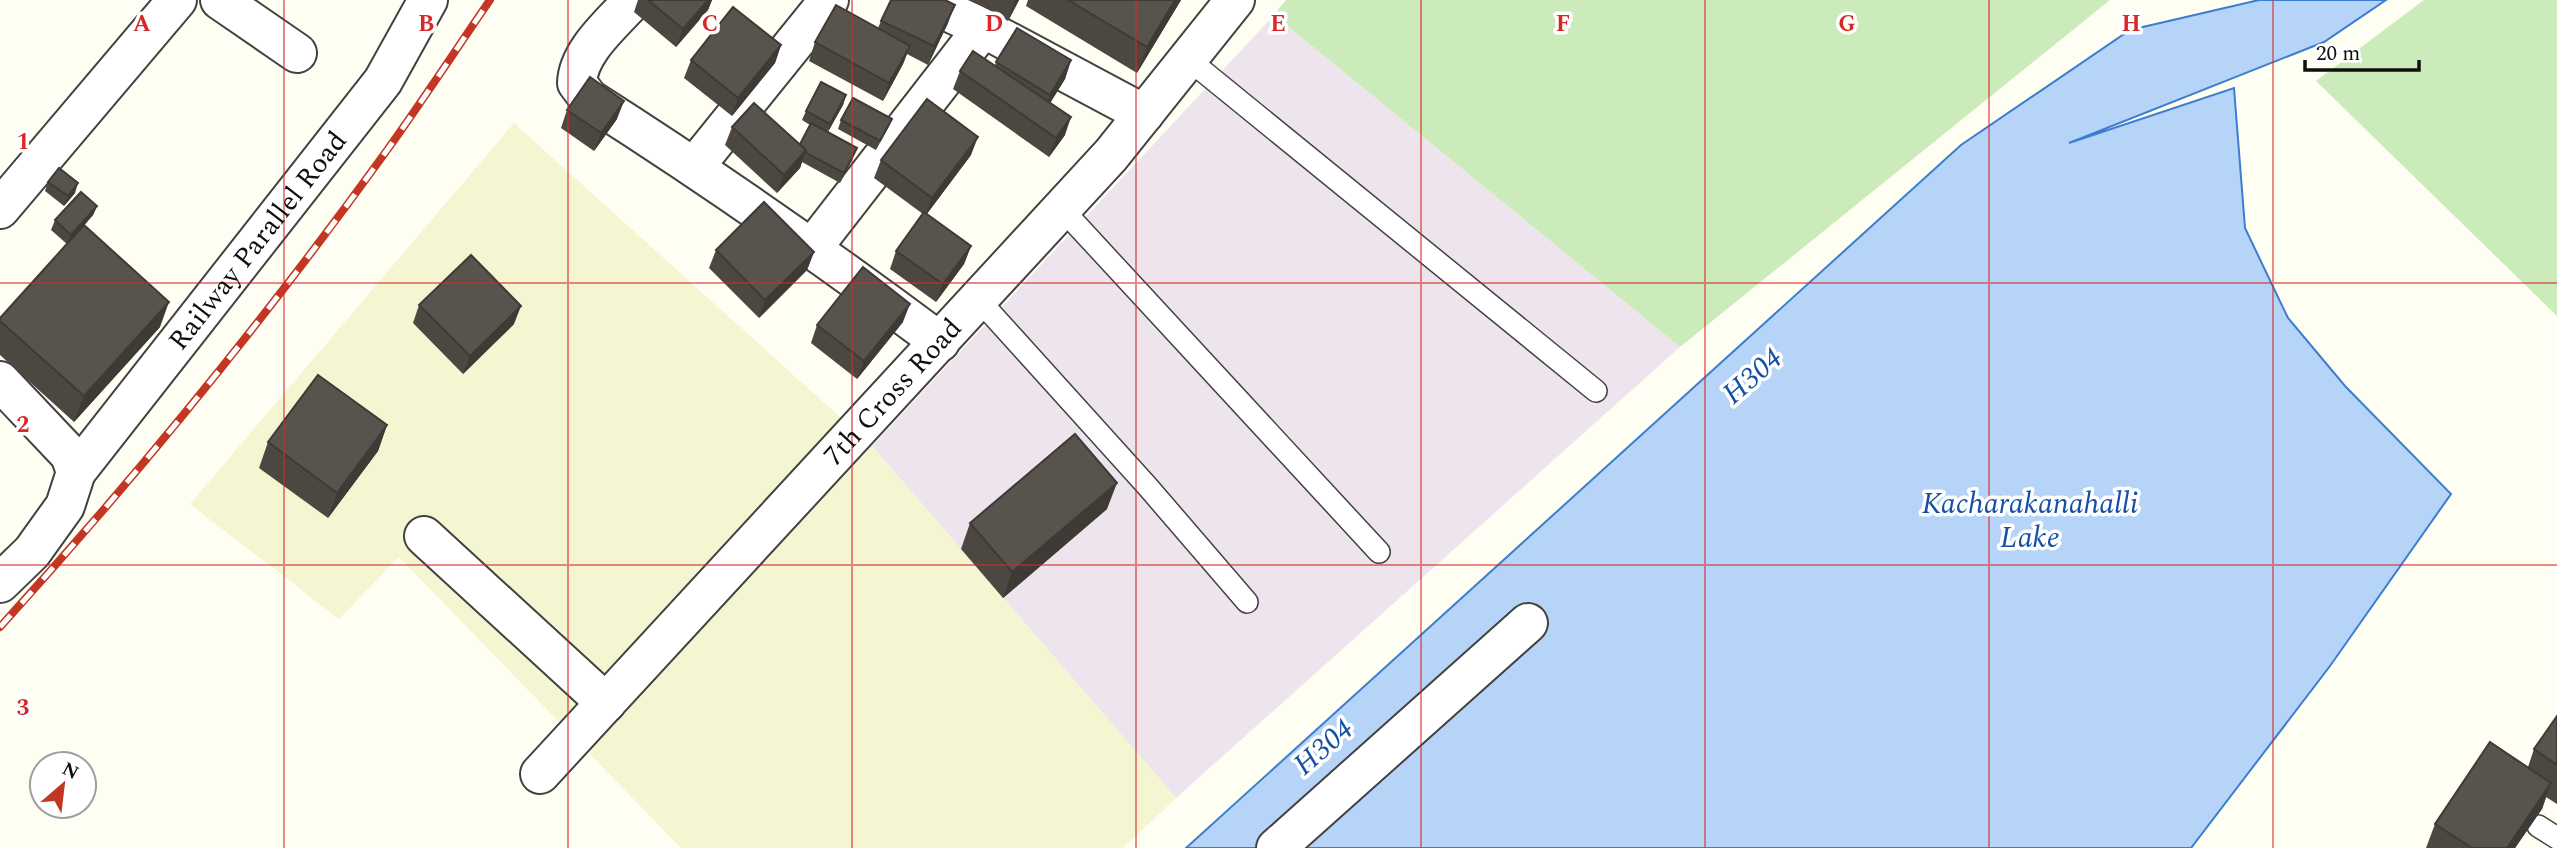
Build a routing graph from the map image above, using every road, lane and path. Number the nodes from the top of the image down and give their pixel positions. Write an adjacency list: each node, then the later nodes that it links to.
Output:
1 (177, 0): 13 (street)
2 (220, 0): 9 (street)
3 (428, 0): 20 (street, Railway Parallel Road)
4 (633, 0): 12 (street)
5 (829, 0): 12 (street)
6 (923, 0): 8 (street)
7 (1234, 0): 10 (street, 7th Cross Road)
8 (983, 28): 11 (street); 15 (street)
9 (297, 54)
10 (1188, 59): 11 (street, 7th Cross Road); 19 (lane)
11 (1144, 114): 14 (street, 7th Cross Road)
12 (695, 166): 15 (street)
13 (0, 209)
14 (1062, 209): 16 (street, 7th Cross Road); 22 (lane)
15 (813, 247): 17 (street)
16 (979, 300): 17 (street, 7th Cross Road); 24 (lane)
17 (940, 342): 26 (street, 7th Cross Road)
18 (3, 390): 20 (street)
19 (1596, 391)
20 (76, 472): 23 (street)
21 (424, 536): 26 (street)
22 (1379, 552)
23 (0, 583)
24 (1247, 603)
25 (1528, 623): 30 (street)
26 (606, 703): 27 (street, 7th Cross Road)
27 (540, 774)
28 (2538, 826): 29 (lane)
29 (2557, 838)
30 (1276, 848)

